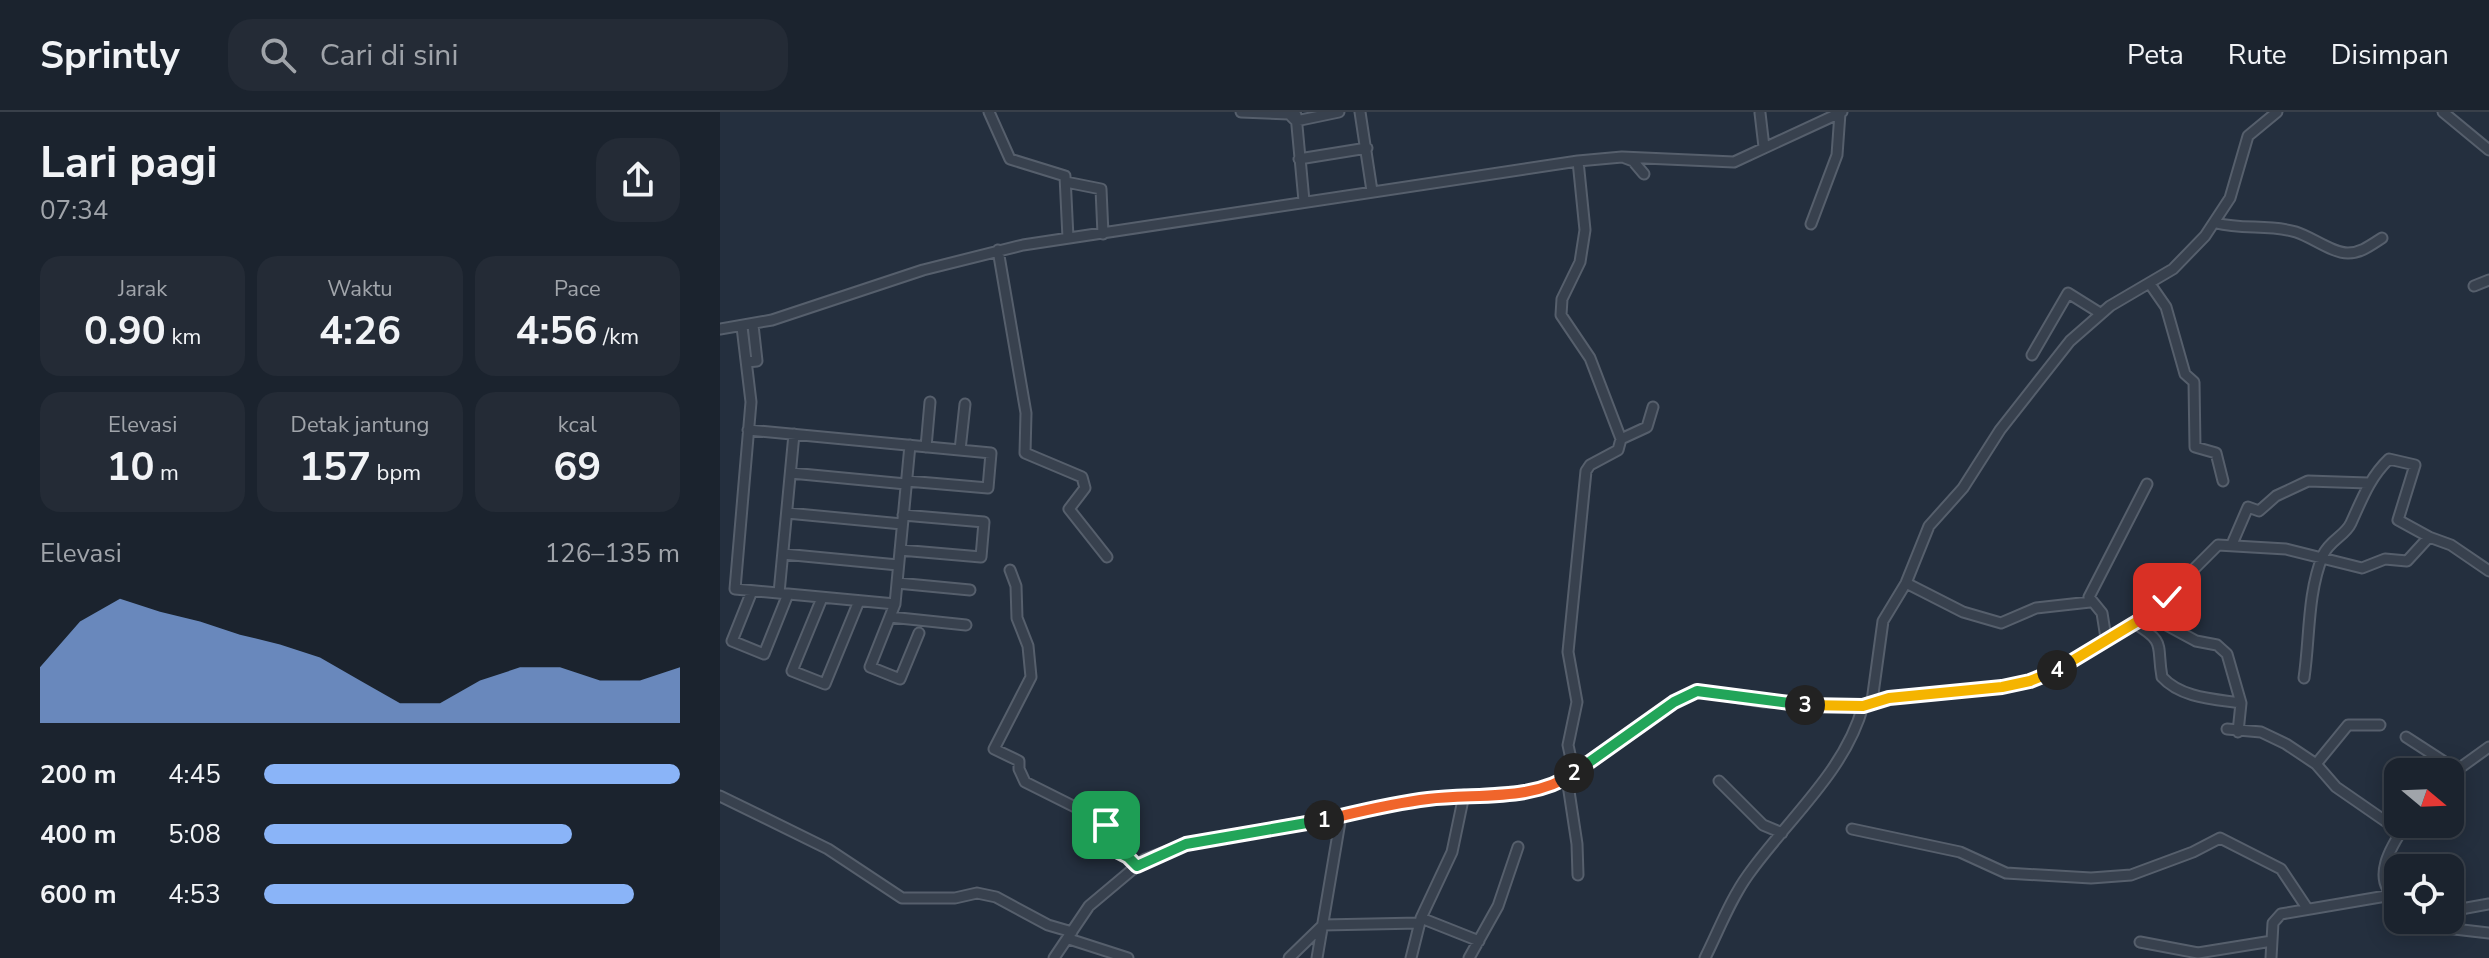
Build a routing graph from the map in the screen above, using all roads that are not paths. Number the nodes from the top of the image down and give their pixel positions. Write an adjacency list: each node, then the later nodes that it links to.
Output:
1 (989, 112): 17 (street)
2 (1241, 112): 9 (street)
3 (1339, 112): 9 (street)
4 (1360, 112): 11 (street)
5 (1841, 112): 10 (street); 21 (street)
6 (2277, 112): 20 (street)
7 (2443, 112): 12 (street)
8 (1760, 113): 10 (street)
9 (1296, 116): 14 (street)
10 (1764, 147): 13 (street)
11 (1367, 148): 14 (street); 18 (street)
12 (2489, 150)
13 (1622, 157): 15 (street); 16 (street)
14 (1299, 159): 19 (street)
15 (1578, 161): 18 (street); 38 (street)
16 (1644, 174)
17 (1066, 182): 22 (street); 23 (street)
18 (1372, 191): 19 (street)
19 (1304, 201): 22 (street)
20 (2216, 223): 24 (street); 27 (street)
21 (1811, 224)
22 (1103, 234): 23 (street)
23 (1068, 238): 25 (street)
24 (2382, 238)
25 (998, 250): 30 (street); 53 (street)
26 (2489, 280): 28 (street)
27 (2150, 284): 29 (street); 43 (street)
28 (2474, 286)
29 (2100, 313): 32 (street); 59 (street)
30 (748, 326): 31 (street); 36 (street)
31 (720, 329)
32 (2032, 355)
33 (930, 402): 40 (street)
34 (965, 404): 41 (street)
35 (1653, 407): 38 (street)
36 (748, 430): 37 (street); 61 (street)
37 (794, 434): 39 (street); 42 (street)
38 (1621, 439): 84 (street)
39 (910, 445): 40 (street); 44 (street)
40 (926, 447): 41 (street)
41 (960, 450): 44 (street)
42 (791, 473): 44 (street); 47 (street)
43 (2223, 481)
44 (906, 482): 48 (street)
45 (2368, 483): 49 (street); 50 (street); 54 (street)
46 (2147, 484): 65 (street)
47 (787, 513): 48 (street); 52 (street)
48 (903, 519): 51 (street); 51 (street)
49 (2429, 537): 54 (street); 57 (street)
50 (2232, 544): 54 (street); 67 (street)
51 (900, 550): 55 (street)
52 (783, 554): 55 (street); 62 (street)
53 (1107, 557)
54 (2322, 558): 73 (street)
55 (898, 565): 58 (street)
56 (1010, 570): 93 (street)
57 (2489, 571)
58 (897, 583): 60 (street); 66 (street)
59 (1906, 583): 65 (street); 75 (street)
60 (970, 590)
61 (752, 591): 62 (street); 62 (street)
62 (784, 594): 63 (street)
63 (822, 598): 64 (street); 64 (street)
64 (859, 601): 66 (street)
65 (2090, 602): 72 (street)
66 (895, 604): 68 (street)
67 (2148, 615): 69 (street); 74 (street)
68 (890, 617): 70 (street); 71 (street)
69 (2134, 623): 72 (street); 74 (street)
70 (966, 625)
71 (919, 633)
72 (2106, 638): 75 (street)
73 (2304, 678)
74 (2241, 703): 78 (street)
75 (1868, 704): 84 (street); 91 (street)
76 (2380, 725): 82 (street)
77 (2227, 729): 78 (street)
78 (2238, 732): 82 (street)
79 (2406, 737): 81 (street)
80 (2489, 747): 83 (street)
81 (2433, 758)
82 (2316, 764): 89 (street)
83 (2464, 766)
84 (1571, 776): 86 (street); 94 (street)
85 (1719, 781): 91 (street)
86 (1464, 795): 88 (street); 99 (street)
87 (720, 796): 103 (street)
88 (1341, 816): 93 (street); 100 (street)
89 (2384, 816)
90 (1852, 829): 97 (street)
91 (1782, 833): 113 (street)
92 (1518, 847): 104 (street)
93 (1137, 866): 103 (street)
94 (1578, 875)
95 (2384, 898): 97 (street)
96 (2489, 904): 98 (street)
97 (2307, 908): 105 (street)
98 (2464, 908)
99 (1420, 921): 100 (street); 104 (street); 111 (street)
100 (1323, 925): 109 (street); 110 (street)
101 (2464, 931): 102 (street)
102 (2489, 933)
103 (1070, 936): 107 (street); 108 (street)
104 (1479, 941): 112 (street)
105 (2272, 941): 106 (street); 114 (street)
106 (2140, 942)
107 (1054, 958)
108 (1128, 958)
109 (1289, 958)
110 (1317, 958)
111 (1411, 958)
112 (1469, 958)
113 (1705, 958)
114 (2271, 958)

